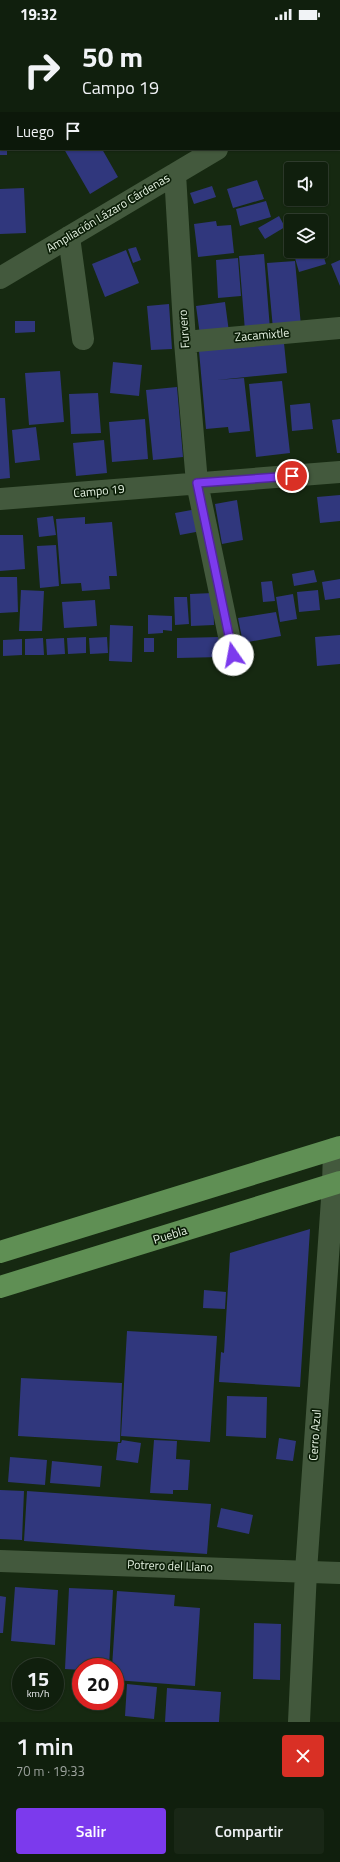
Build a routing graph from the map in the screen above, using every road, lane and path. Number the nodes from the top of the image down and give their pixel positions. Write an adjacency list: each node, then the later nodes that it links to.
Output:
1 (215, 150): 2 (street, Ampliación Lázaro Cárdenas)
2 (175, 174): 3 (street, Ampliación Lázaro Cárdenas); 7 (street, Furvero)
3 (69, 237): 4 (street, Ampliación Lázaro Cárdenas); 6 (street)
4 (0, 278)
5 (340, 328): 7 (street, Zacamixtle)
6 (83, 339)
7 (185, 342): 9 (street, Furvero)
8 (340, 472): 9 (street, Campo 19)
9 (197, 483): 10 (street, Campo 19); 11 (street)
10 (0, 499)
11 (233, 655)
12 (337, 1148): 13 (street, Cerro Azul); 14 (main road)
13 (337, 1184): 15 (main road, Puebla); 19 (street, Cerro Azul)
14 (170, 1199): 15 (main road); 16 (main road)
15 (181, 1232): 17 (main road, Puebla)
16 (0, 1252)
17 (0, 1287)
18 (0, 1561): 19 (street, Potrero del Llano)
19 (306, 1571): 20 (street, Potrero del Llano); 21 (street, Cerro Azul)
20 (340, 1573)
21 (299, 1722)

